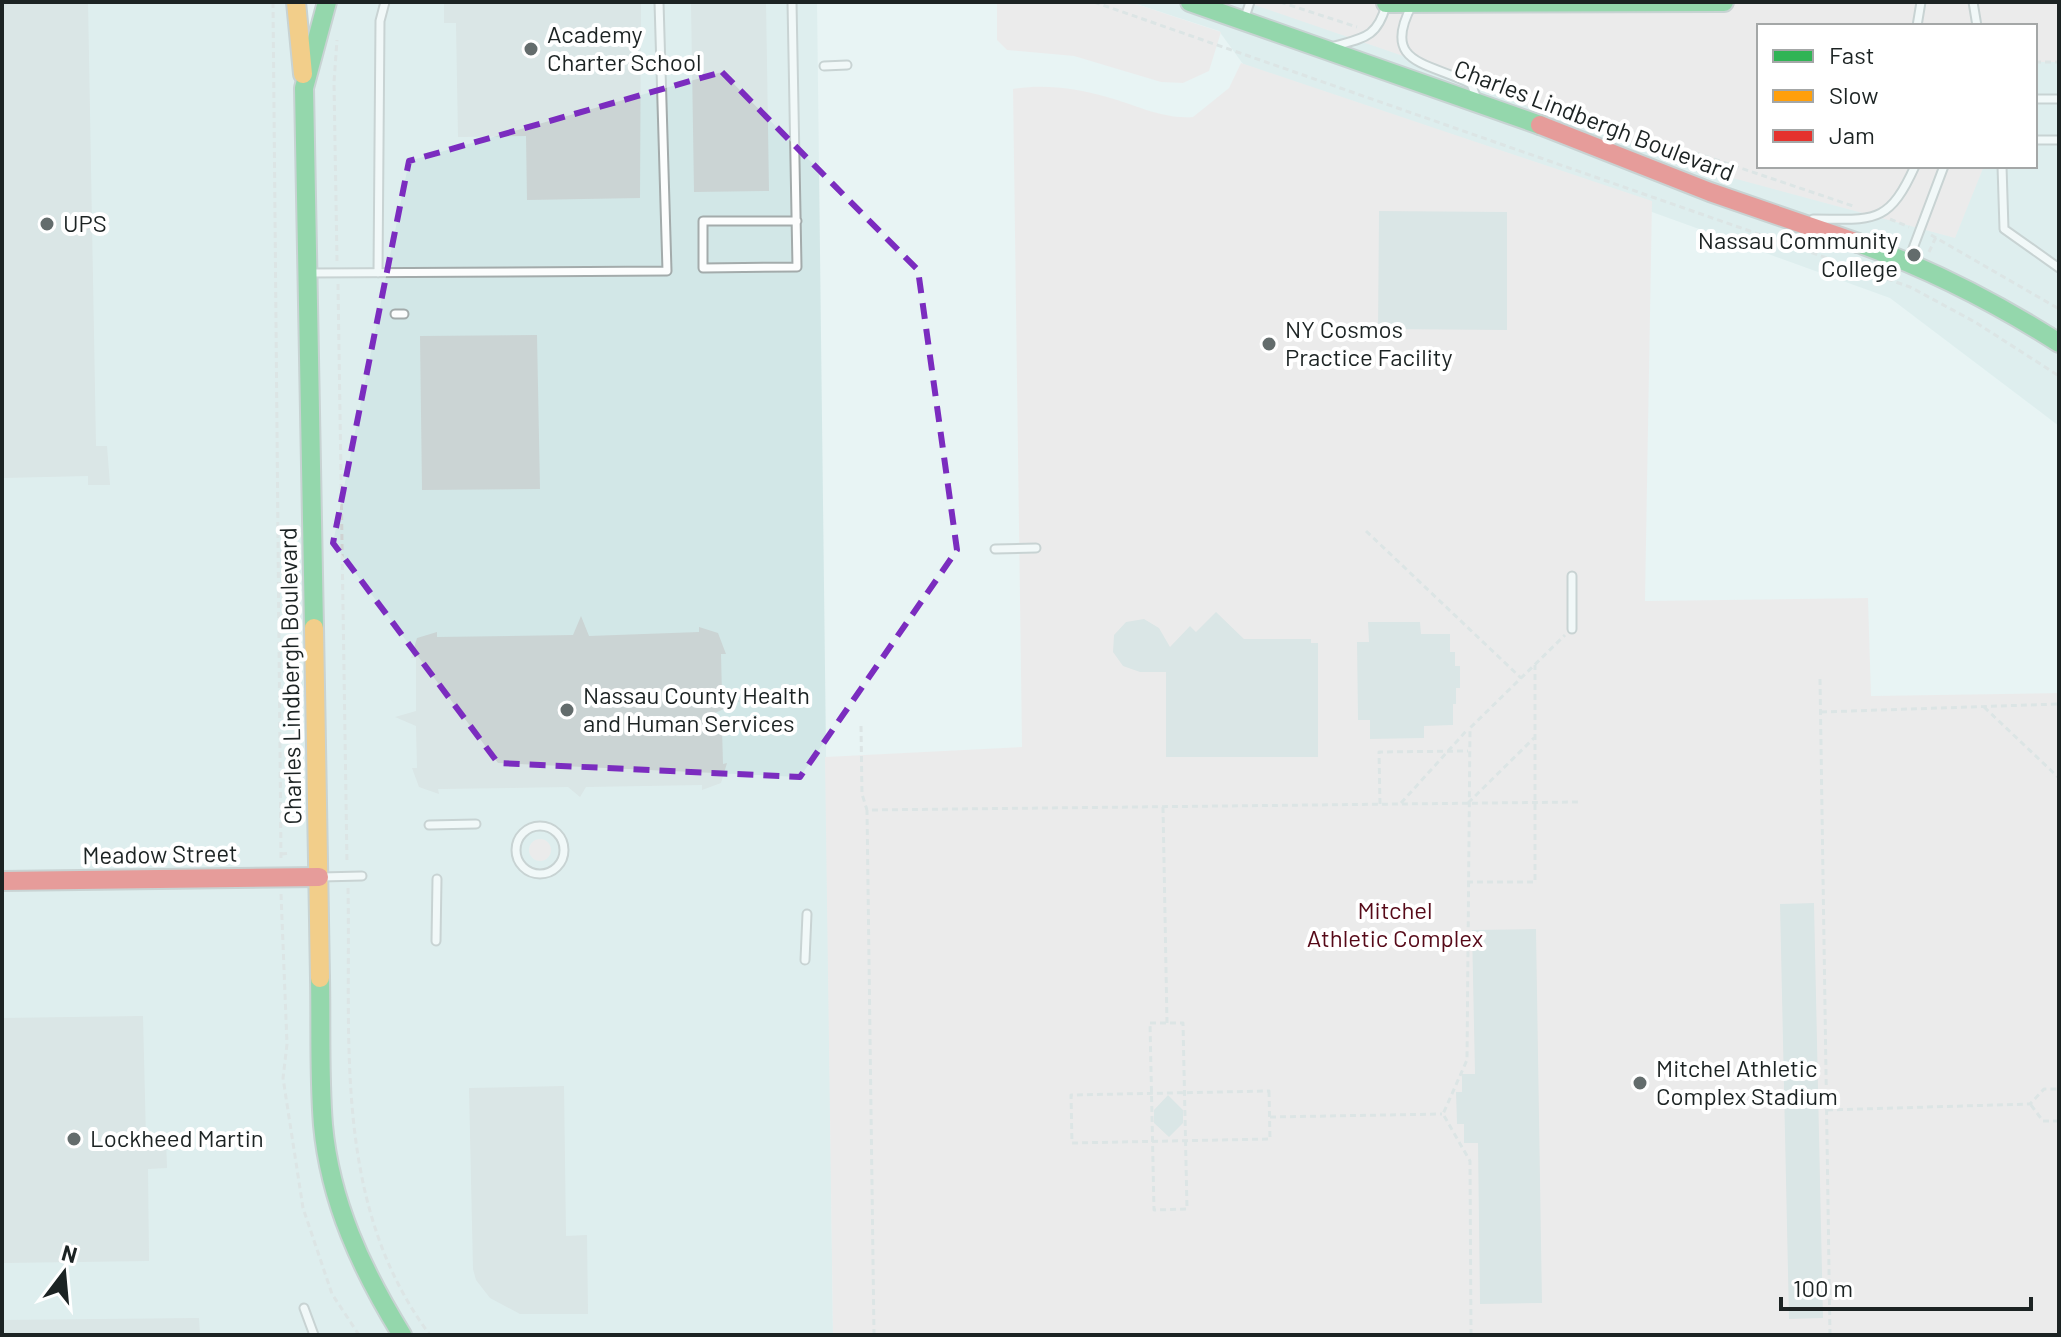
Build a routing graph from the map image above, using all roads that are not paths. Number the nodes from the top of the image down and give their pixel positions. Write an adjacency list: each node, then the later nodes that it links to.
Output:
1 (296, 2): 20 (street)
2 (327, 2): 20 (street, Charles Lindbergh Boulevard)
3 (385, 2): 34 (lane)
4 (659, 2): 34 (lane)
5 (792, 2): 30 (lane)
6 (1190, 2): 14 (street, Charles Lindbergh Boulevard)
7 (1250, 2): 14 (lane)
8 (1413, 2): 12 (street); 13 (street); 23 (lane)
9 (1724, 2): 13 (street)
10 (1921, 2): 15 (lane)
11 (1973, 2): 16 (lane)
12 (1382, 3): 17 (lane)
13 (1544, 3)
14 (1244, 22): 17 (street, Charles Lindbergh Boulevard)
15 (1917, 24)
16 (1977, 24)
17 (1323, 49): 23 (street, Charles Lindbergh Boulevard)
18 (847, 65): 19 (lane)
19 (824, 66)
20 (304, 88): 33 (street, Charles Lindbergh Boulevard)
21 (2037, 99): 22 (lane)
22 (2059, 99)
23 (1479, 103): 29 (street, Charles Lindbergh Boulevard)
24 (2037, 140): 25 (lane)
25 (2059, 140)
26 (1914, 168): 29 (lane)
27 (1943, 168): 31 (lane)
28 (2002, 168): 32 (lane)
29 (1796, 219): 31 (street, Charles Lindbergh Boulevard)
30 (797, 221): 30 (lane)
31 (1909, 261): 37 (street, Charles Lindbergh Boulevard)
32 (2059, 268)
33 (308, 273): 34 (lane); 46 (street, Charles Lindbergh Boulevard)
34 (378, 273)
35 (395, 314): 36 (lane)
36 (404, 314)
37 (2059, 343)
38 (1036, 548): 39 (lane)
39 (995, 549)
40 (1572, 576): 41 (lane)
41 (1572, 629)
42 (476, 824): 43 (lane)
43 (429, 825)
44 (521, 864): 44 (lane)
45 (362, 876): 46 (lane)
46 (319, 877): 48 (street, Meadow Street); 54 (street, Charles Lindbergh Boulevard)
47 (437, 879): 50 (lane)
48 (2, 881)
49 (807, 914): 51 (lane)
50 (436, 941)
51 (805, 960)
52 (304, 1308): 53 (lane)
53 (314, 1335)
54 (402, 1335)

